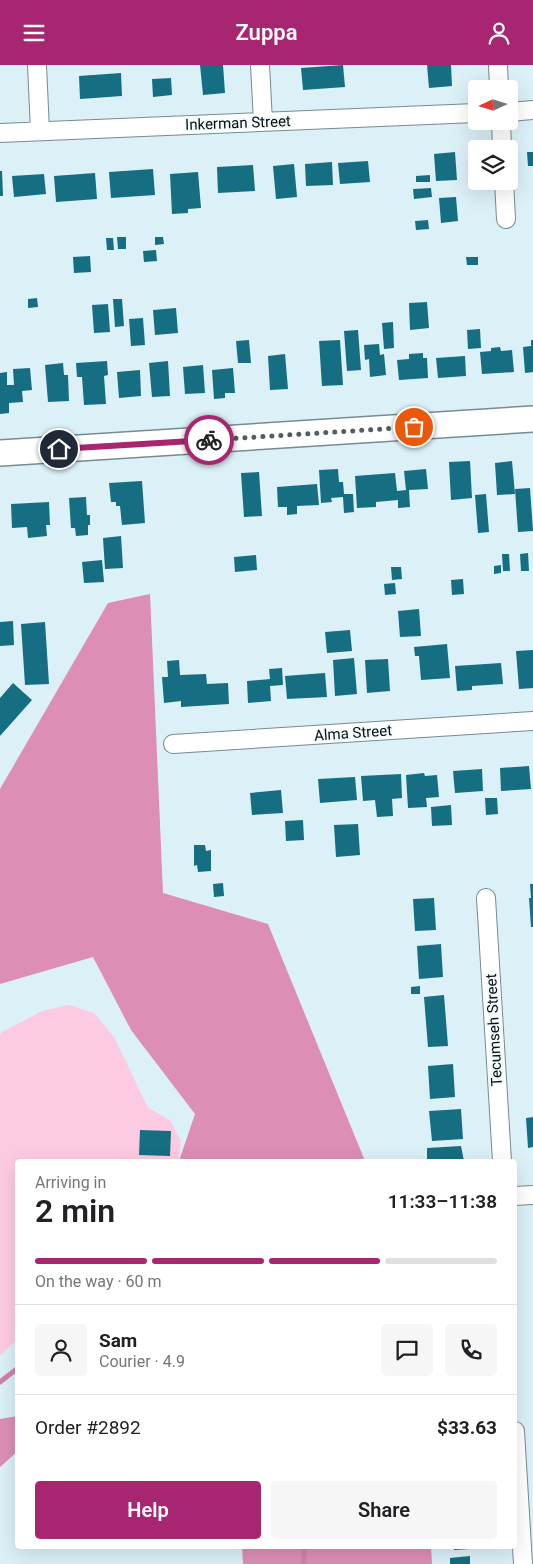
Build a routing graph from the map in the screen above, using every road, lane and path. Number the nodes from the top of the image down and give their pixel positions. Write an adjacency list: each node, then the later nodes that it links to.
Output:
1 (37, 65): 9 (street)
2 (260, 65): 8 (street)
3 (498, 65): 4 (street)
4 (499, 80)
5 (533, 110): 6 (street)
6 (518, 111)
7 (468, 113): 8 (street, Inkerman Street)
8 (263, 122): 9 (street, Inkerman Street)
9 (40, 131): 10 (street, Inkerman Street)
10 (0, 133)
11 (504, 190): 12 (street)
12 (506, 219)
13 (533, 419): 14 (street)
14 (0, 453)
15 (533, 721): 16 (street, Alma Street)
16 (174, 744)
17 (486, 898): 18 (street, Tecumseh Street)
18 (502, 1159)
19 (533, 1195): 20 (street)
20 (517, 1197)
21 (517, 1464): 22 (street)
22 (523, 1564)

